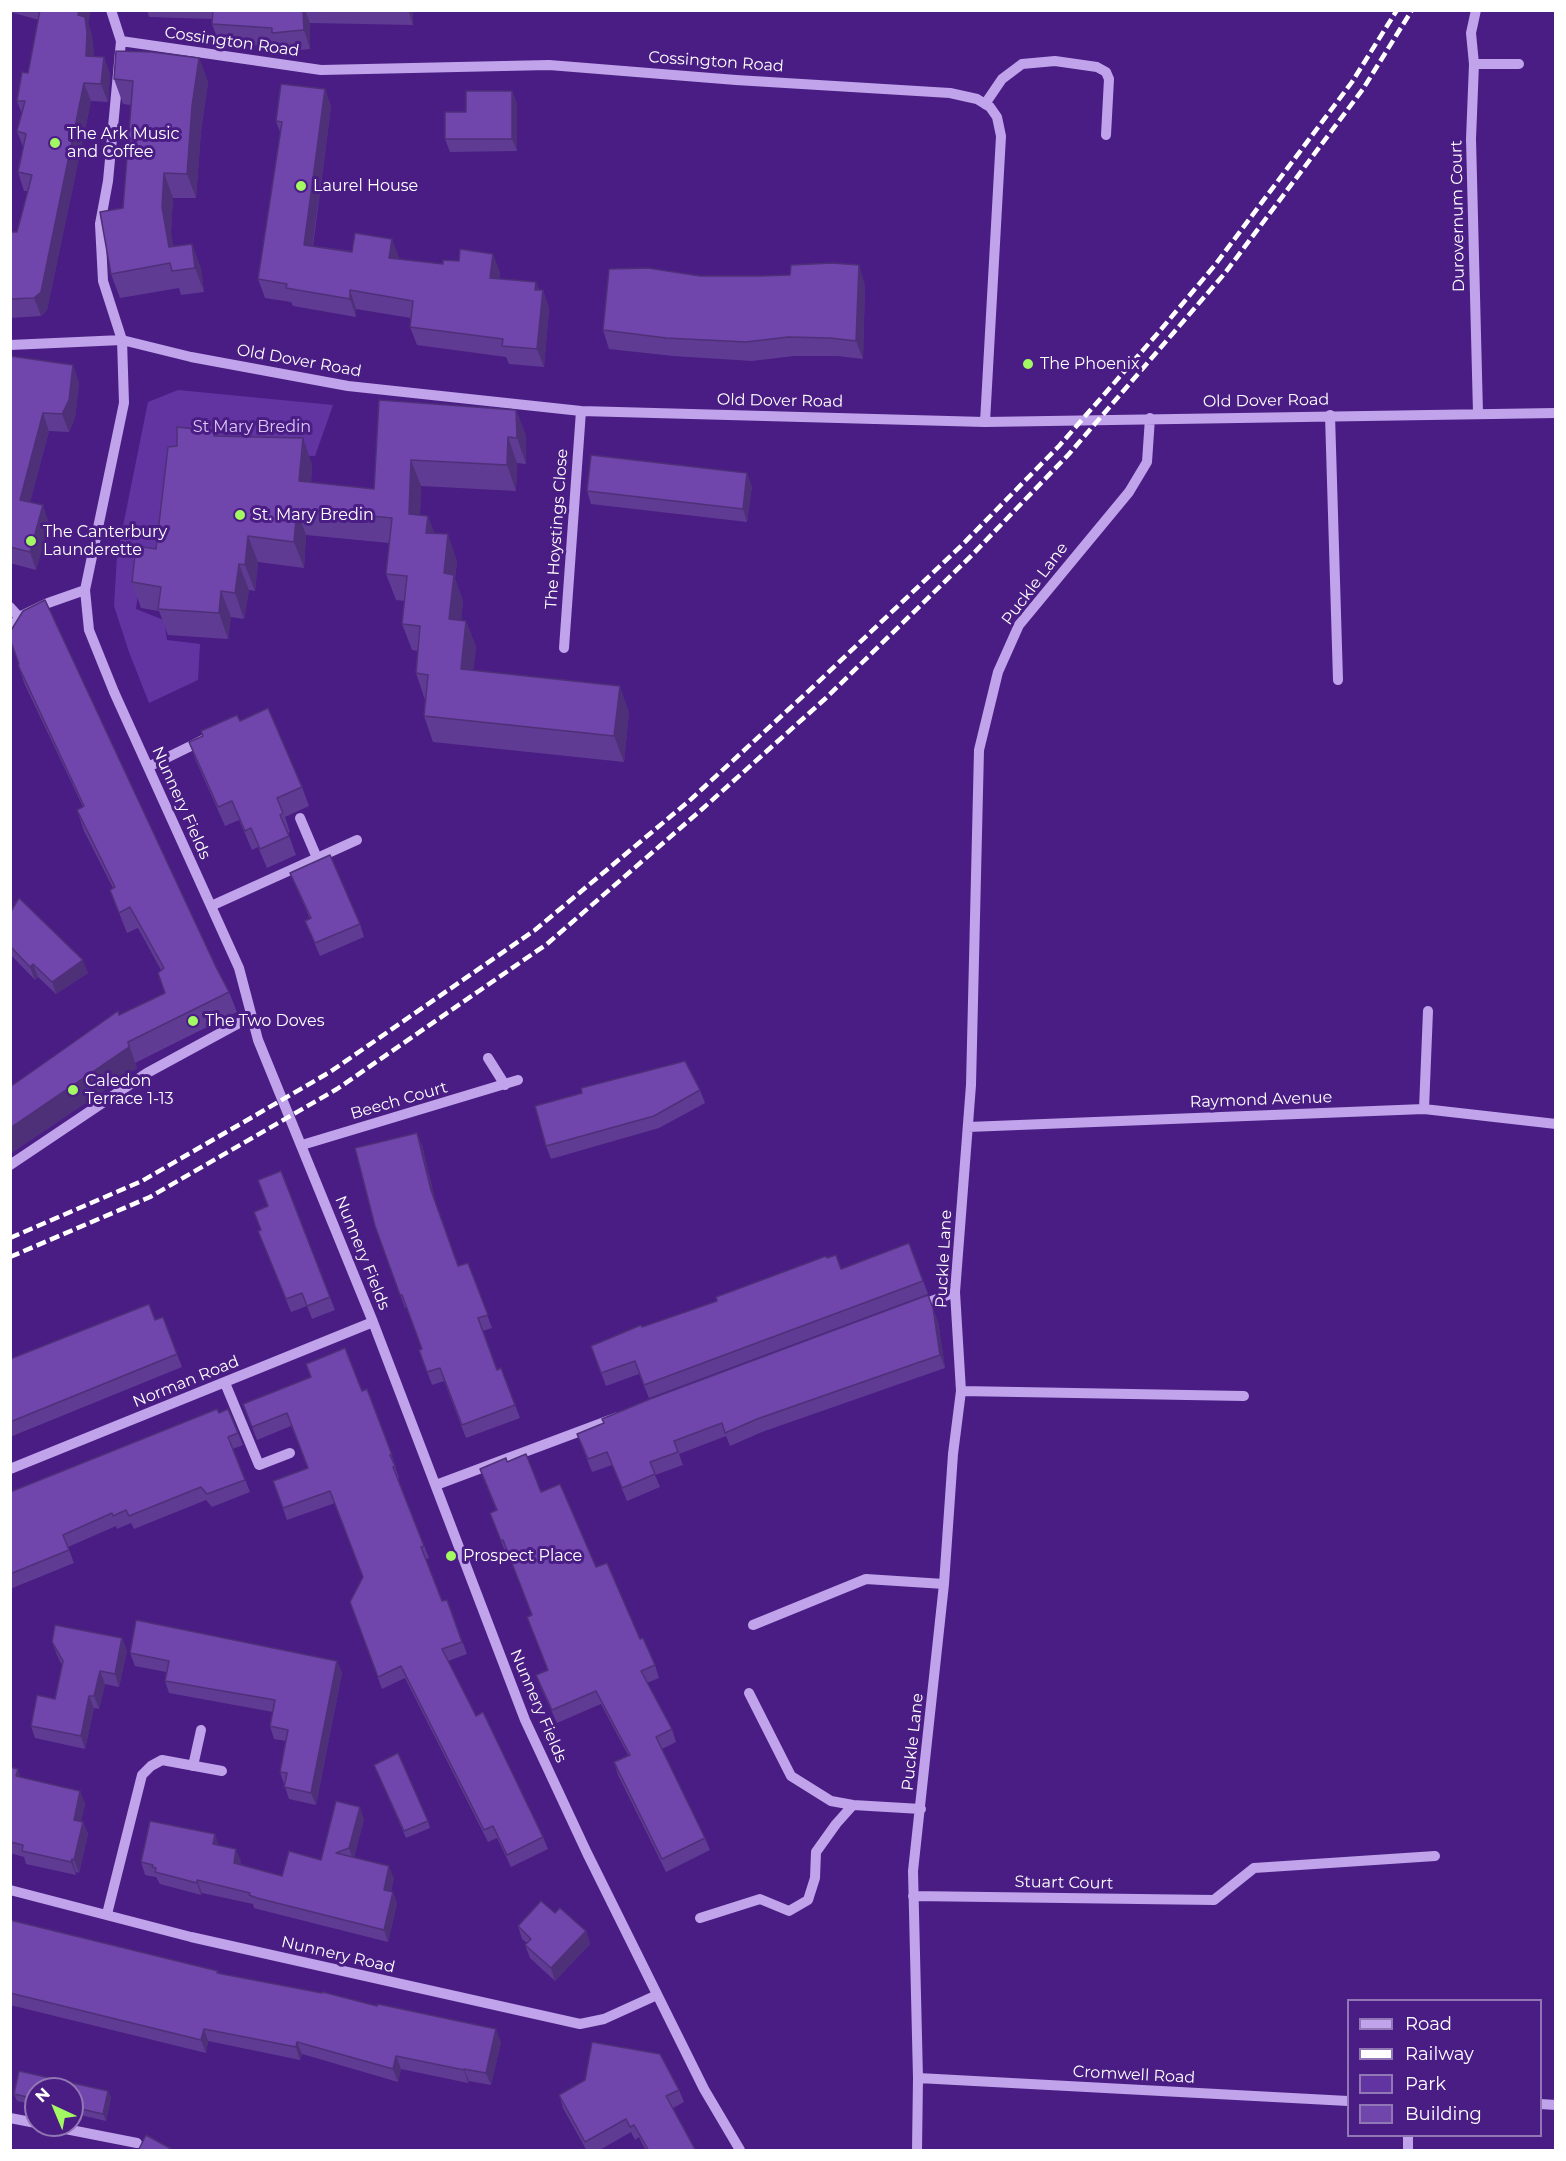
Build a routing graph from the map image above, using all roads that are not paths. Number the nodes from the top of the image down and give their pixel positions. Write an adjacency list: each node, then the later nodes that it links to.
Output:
1 (111, 10): 3 (street)
2 (1476, 10): 4 (street, Durovernum Court)
3 (121, 41): 6 (street, Cossington Road); 8 (street, Nunnery Fields)
4 (1474, 64): 5 (street); 12 (street, Durovernum Court)
5 (1519, 64)
6 (984, 104): 7 (street); 15 (street)
7 (1106, 135)
8 (122, 340): 9 (street, Old Dover Road); 10 (street, Old Dover Road); 16 (street, Nunnery Fields)
9 (10, 345)
10 (581, 411): 15 (street, Old Dover Road); 20 (street, The Hoystings Close)
11 (1556, 412): 12 (street, Old Dover Road)
12 (1478, 413): 13 (street, Old Dover Road)
13 (1330, 415): 14 (street, Old Dover Road); 21 (street)
14 (1150, 418): 15 (street, Old Dover Road); 35 (street, Puckle Lane)
15 (985, 422)
16 (85, 590): 18 (street); 23 (street, Nunnery Fields)
17 (10, 607): 18 (street)
18 (19, 617): 19 (street)
19 (10, 631)
20 (564, 648)
21 (1338, 680)
22 (212, 735): 23 (street)
23 (148, 767): 27 (street, Nunnery Fields)
24 (300, 818): 26 (street)
25 (357, 840): 26 (street)
26 (317, 858): 27 (street)
27 (211, 906): 29 (street, Nunnery Fields)
28 (1428, 1011): 33 (street)
29 (250, 1017): 36 (street, Nunnery Fields); 37 (street)
30 (488, 1058): 32 (street)
31 (518, 1080): 32 (street, Beech Court)
32 (505, 1085): 36 (street, Beech Court)
33 (1424, 1109): 34 (street, Raymond Avenue); 35 (street, Raymond Avenue)
34 (1556, 1124)
35 (968, 1127): 38 (street, Puckle Lane)
36 (302, 1145): 40 (street, Nunnery Fields)
37 (10, 1165)
38 (955, 1292): 39 (street); 42 (street, Puckle Lane)
39 (911, 1309)
40 (373, 1322): 41 (street, Norman Road); 47 (street, Nunnery Fields)
41 (225, 1383): 45 (street); 46 (street, Norman Road)
42 (962, 1391): 43 (street); 48 (street, Puckle Lane)
43 (1244, 1396)
44 (624, 1415): 47 (street)
45 (290, 1453)
46 (10, 1469)
47 (436, 1485): 61 (street, Nunnery Fields)
48 (944, 1584): 49 (street); 55 (street, Puckle Lane)
49 (753, 1625)
50 (749, 1694): 54 (street)
51 (201, 1730): 52 (street)
52 (193, 1766): 53 (street); 59 (street)
53 (222, 1771)
54 (853, 1805): 55 (street); 60 (street)
55 (921, 1809): 58 (street, Puckle Lane)
56 (1435, 1856): 58 (street, Stuart Court)
57 (10, 1890): 59 (street, Nunnery Road)
58 (914, 1896): 62 (street, Puckle Lane)
59 (107, 1914): 61 (street, Nunnery Road)
60 (700, 1918)
61 (657, 1995): 66 (street, Nunnery Fields)
62 (918, 2078): 63 (street, Cromwell Road); 67 (street, Puckle Lane)
63 (1347, 2101)
64 (84, 2133): 65 (street)
65 (137, 2143)
66 (740, 2151)
67 (917, 2151)

